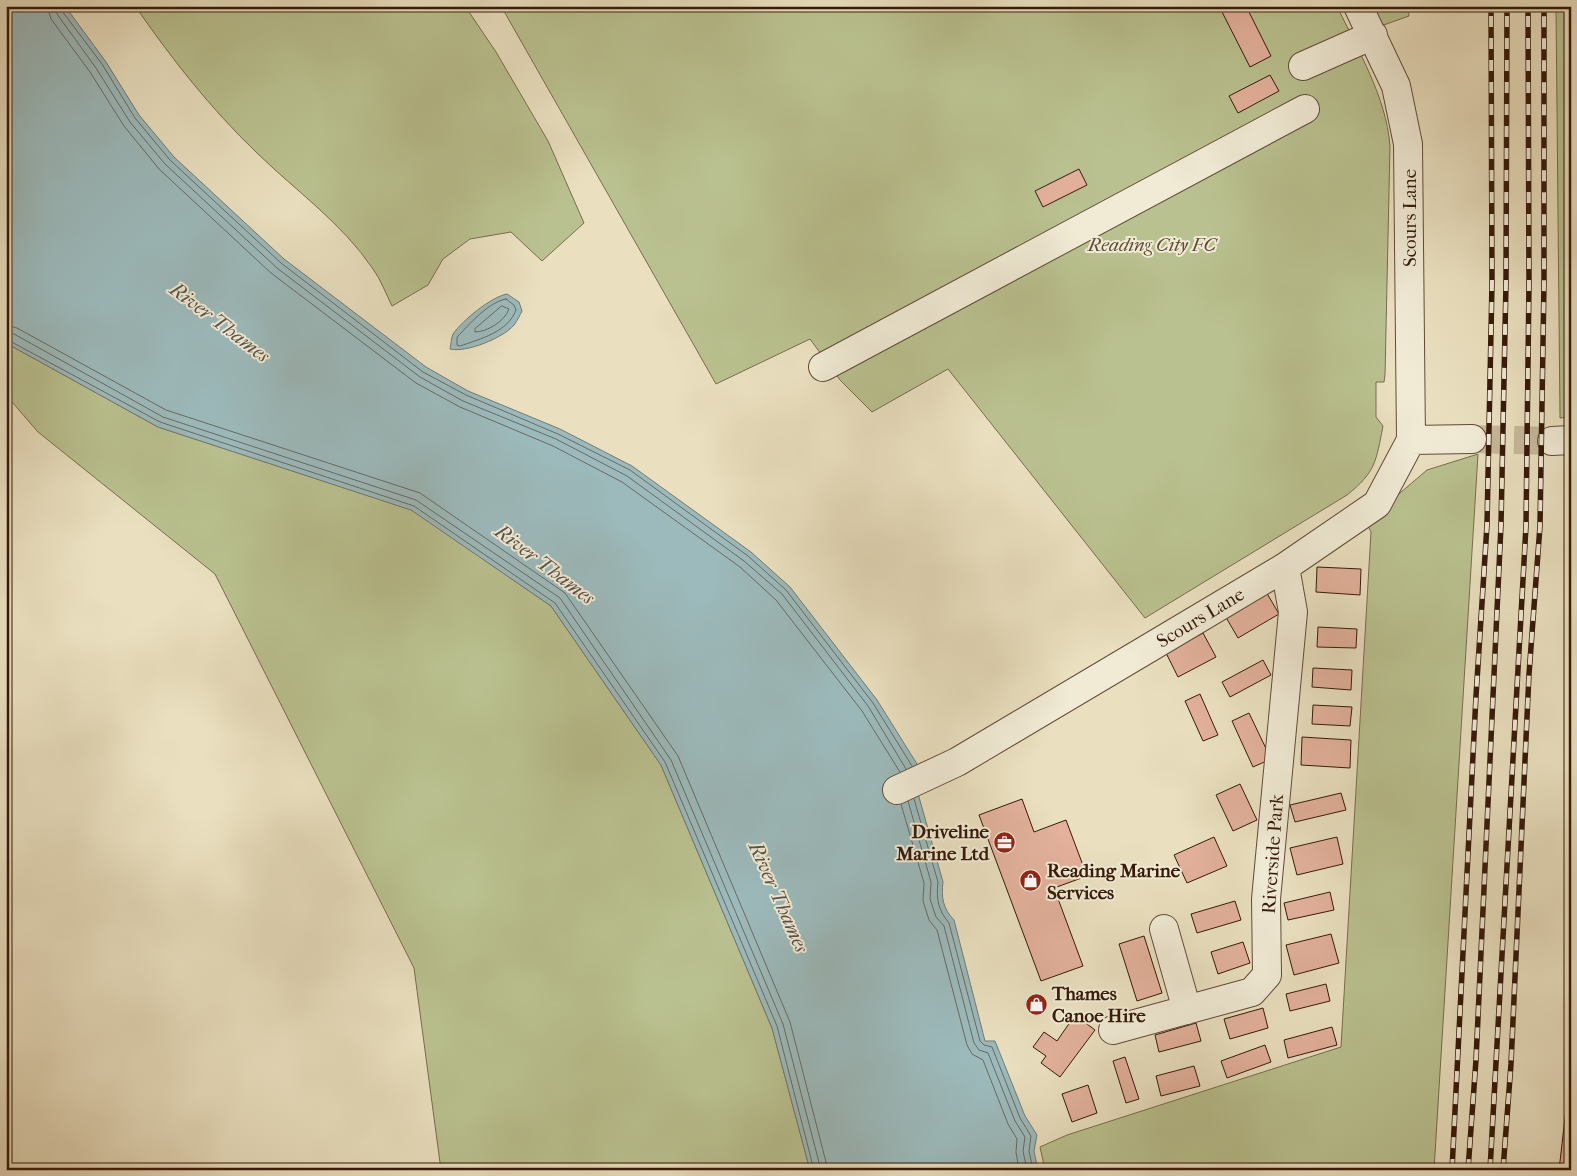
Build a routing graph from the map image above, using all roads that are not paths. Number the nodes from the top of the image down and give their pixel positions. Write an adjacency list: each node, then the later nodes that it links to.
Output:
1 (1358, 6): 2 (street, Scours Lane)
2 (1373, 35): 3 (street); 7 (street, Scours Lane)
3 (1303, 66)
4 (1305, 110): 5 (street)
5 (823, 366)
6 (1472, 439): 7 (street)
7 (1411, 440): 8 (street, Scours Lane)
8 (1285, 567): 9 (street, Scours Lane); 11 (street, Riverside Park)
9 (898, 790)
10 (1164, 929): 11 (street)
11 (1187, 1010): 12 (street, Riverside Park)
12 (1113, 1030)

